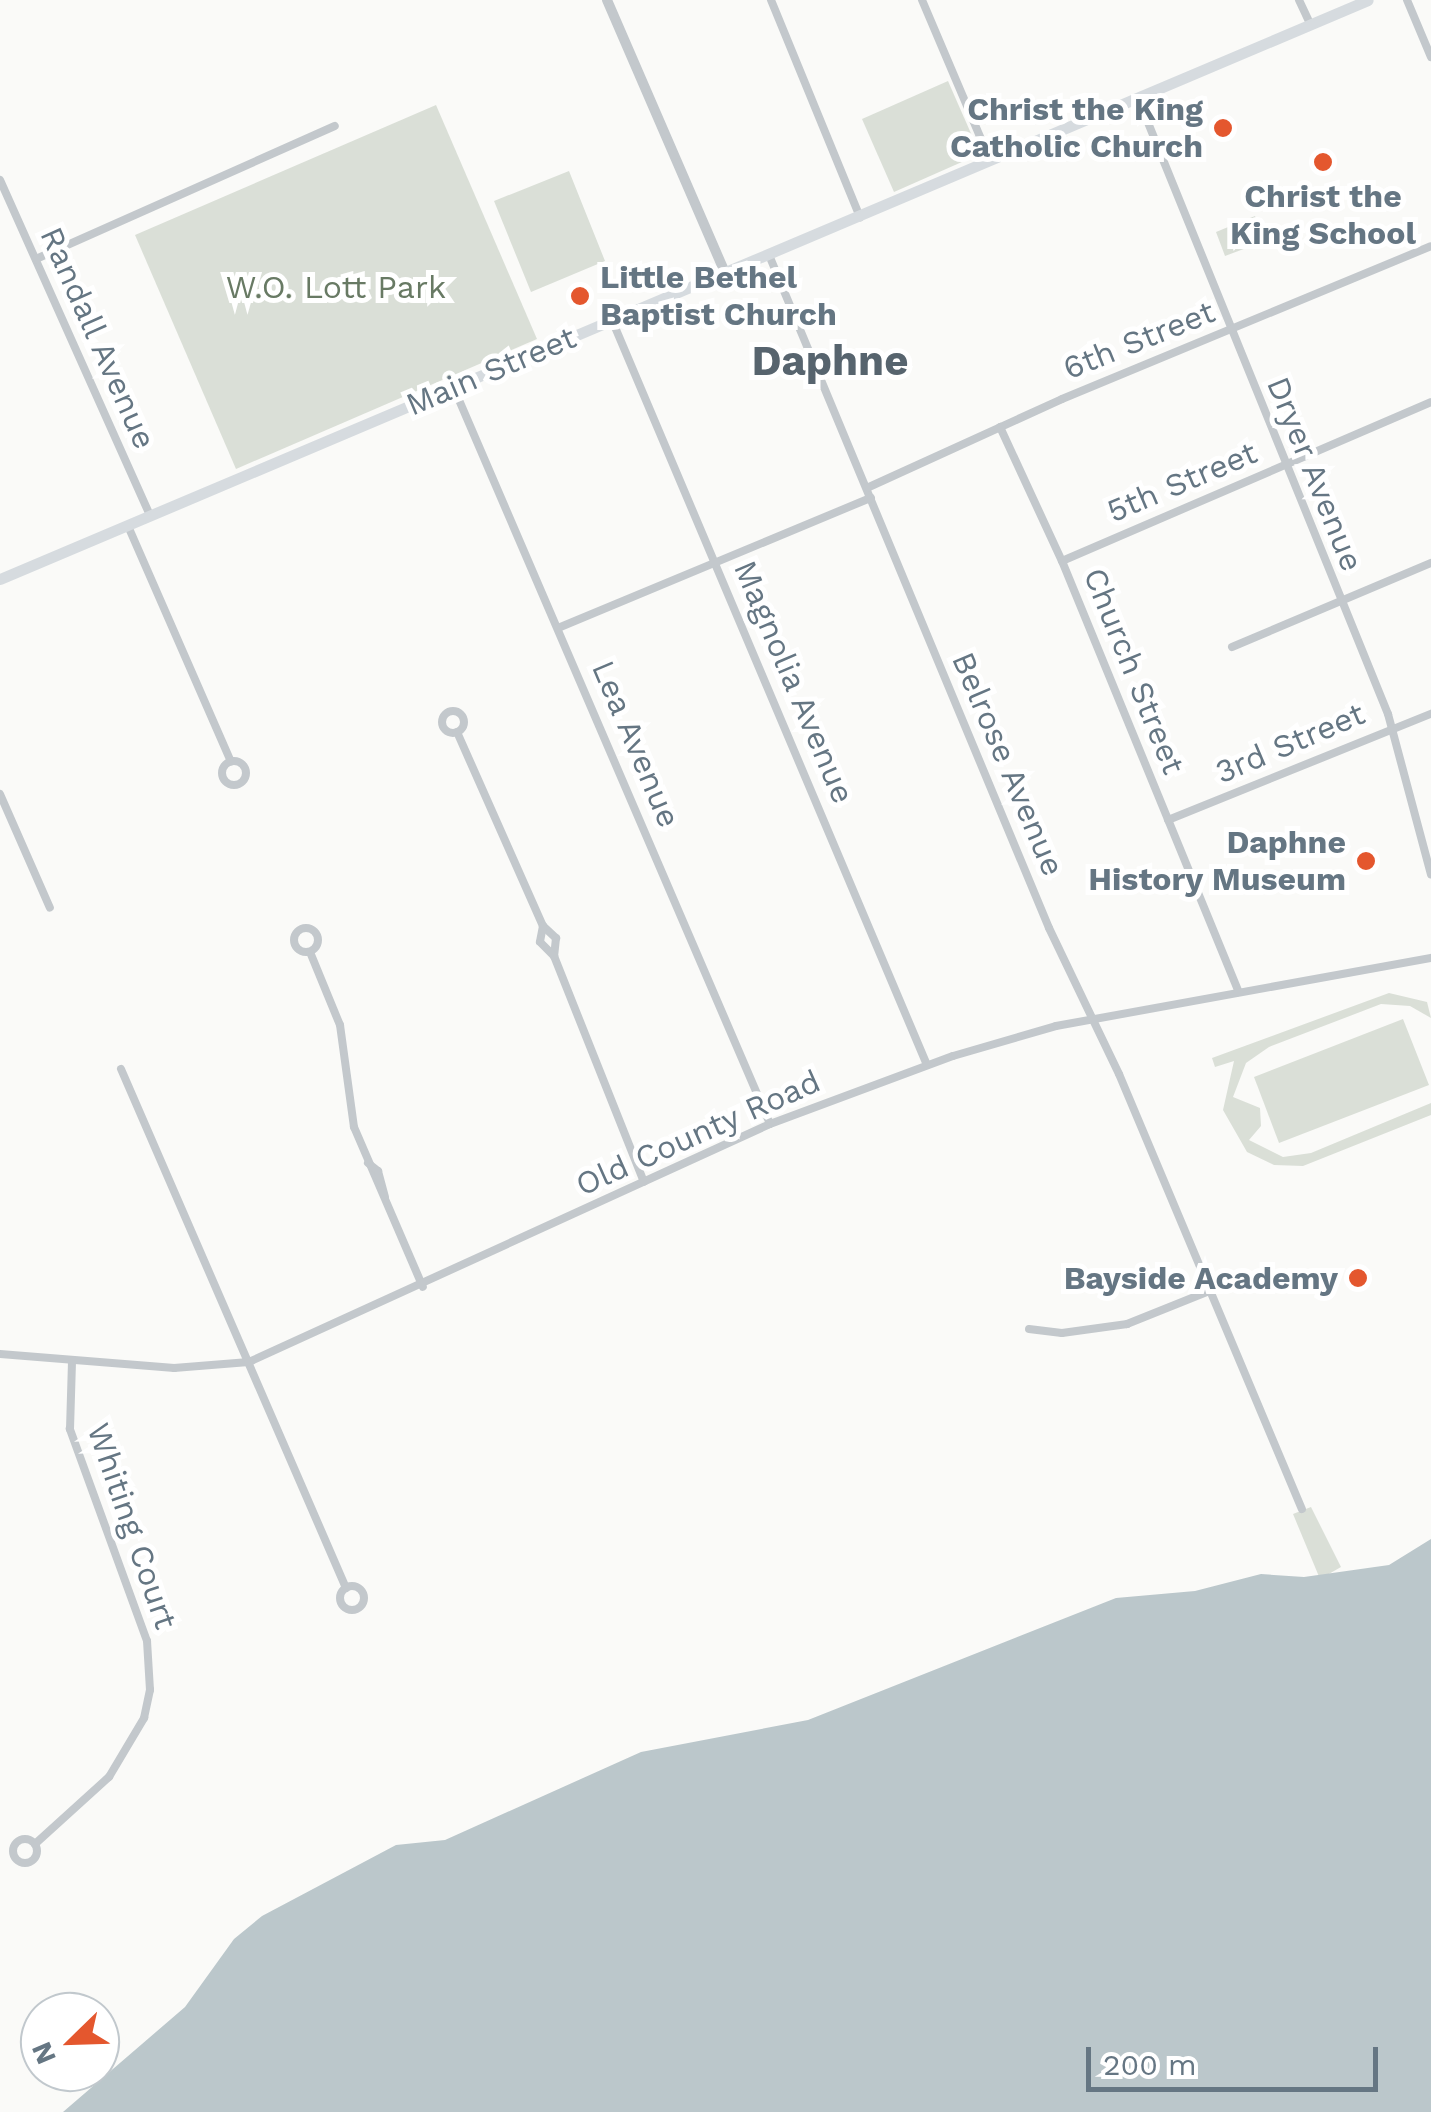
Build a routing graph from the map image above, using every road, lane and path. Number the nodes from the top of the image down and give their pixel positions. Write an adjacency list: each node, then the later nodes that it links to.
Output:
1 (607, 0): 17 (street)
2 (771, 0): 13 (street)
3 (922, 0): 11 (street)
4 (1299, 0): 7 (street)
5 (1368, 0): 7 (main road, Main Street)
6 (1407, 0): 8 (street)
7 (1310, 24): 9 (main road, Main Street)
8 (1431, 57)
9 (1138, 98): 11 (main road, Main Street); 19 (street, Dryer Avenue)
10 (335, 126): 16 (street)
11 (990, 160): 13 (main road, Main Street)
12 (0, 180): 16 (street, Randall Avenue)
13 (860, 217): 15 (main road, Main Street)
14 (1431, 246): 19 (street, 6th Street)
15 (769, 256): 17 (main road, Main Street); 24 (street, Belrose Avenue)
16 (36, 259): 25 (street, Randall Avenue)
17 (725, 274): 18 (main road, Main Street)
18 (612, 320): 20 (main road, Main Street); 29 (street, Magnolia Avenue)
19 (1230, 330): 22 (street, 6th Street); 23 (street, Dryer Avenue)
20 (453, 386): 25 (main road, Main Street); 32 (street, Lea Avenue)
21 (1431, 402): 23 (street, 5th Street)
22 (1000, 427): 24 (street, 6th Street); 27 (street, Church Street)
23 (1285, 466): 27 (street, 5th Street); 31 (street, Dryer Avenue)
24 (870, 492): 29 (street, 6th Street); 47 (street, Belrose Avenue)
25 (150, 516): 26 (main road, Main Street)
26 (131, 532): 30 (main road, Main Street); 37 (street)
27 (1062, 560): 39 (street, Church Street)
28 (1431, 562): 31 (street)
29 (718, 564): 32 (street, 6th Street); 48 (street, Magnolia Avenue)
30 (0, 579)
31 (1340, 600): 33 (street); 35 (street, Dryer Avenue)
32 (558, 628): 50 (street, Lea Avenue)
33 (1232, 647)
34 (1431, 714): 35 (street, 3rd Street)
35 (1393, 727): 39 (street, 3rd Street); 40 (street, Dryer Avenue)
36 (457, 732): 42 (street)
37 (230, 762)
38 (0, 794): 41 (street)
39 (1168, 820): 46 (street, Church Street)
40 (1431, 874)
41 (50, 908)
42 (543, 926): 44 (street); 44 (street)
43 (310, 952): 52 (street)
44 (554, 956): 51 (street)
45 (1431, 958): 46 (street, Old County Road)
46 (1240, 992): 47 (street, Old County Road)
47 (1092, 1019): 48 (street, Old County Road); 53 (street, Belrose Avenue)
48 (928, 1065): 50 (street, Old County Road)
49 (121, 1069): 57 (street)
50 (770, 1124): 51 (street, Old County Road)
51 (644, 1182): 52 (street, Old County Road)
52 (423, 1288): 57 (street, Old County Road)
53 (1209, 1291): 54 (street); 58 (street, Belrose Avenue)
54 (1029, 1328)
55 (0, 1354): 56 (street, Old County Road)
56 (72, 1360): 57 (street, Old County Road); 60 (street, Whiting Court)
57 (249, 1362): 59 (street)
58 (1302, 1509)
59 (346, 1588)
60 (36, 1844)

